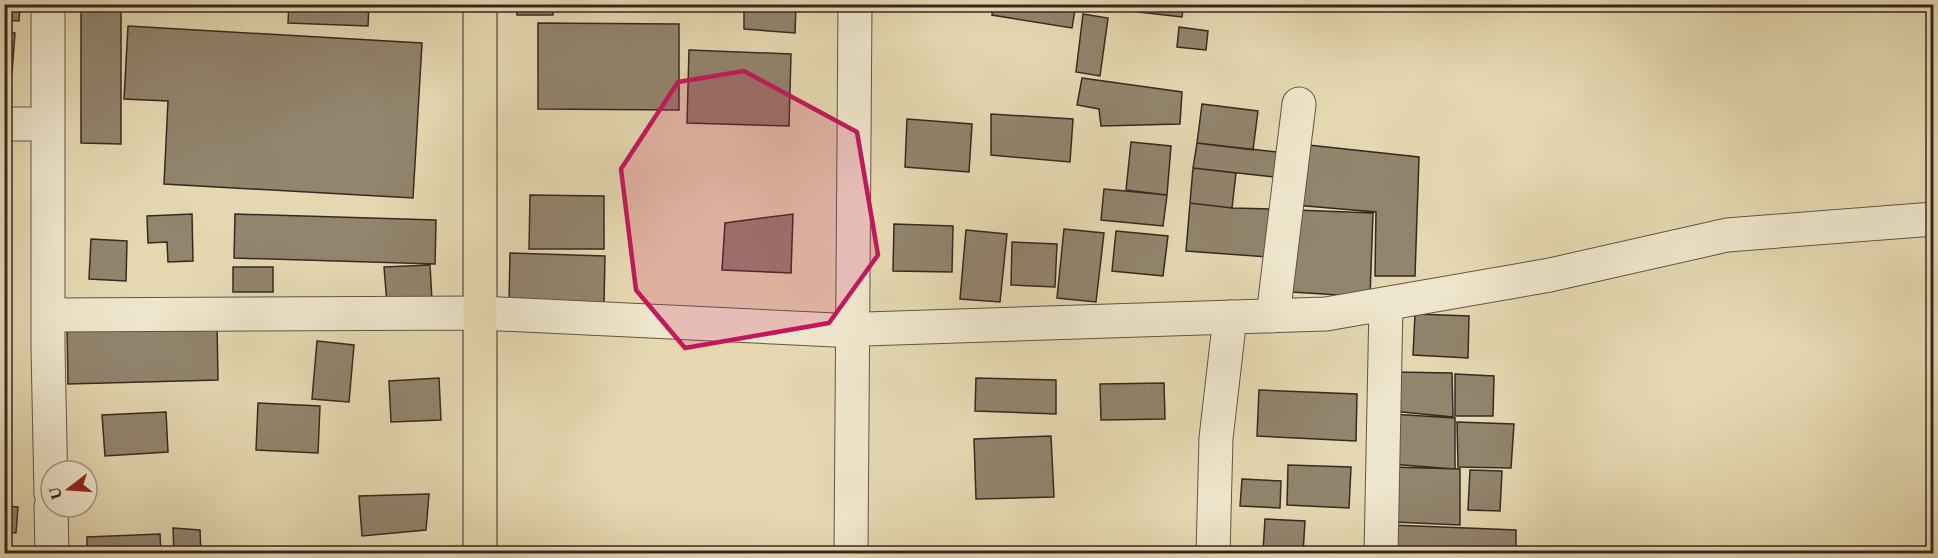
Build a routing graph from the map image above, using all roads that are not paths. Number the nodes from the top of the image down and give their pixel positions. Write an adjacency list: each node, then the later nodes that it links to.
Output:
1 (48, 4): 6 (street)
2 (480, 4): 9 (main road)
3 (855, 4): 13 (street)
4 (1299, 104): 11 (street)
5 (4, 124): 6 (street)
6 (48, 124): 10 (street)
7 (1934, 219): 8 (street)
8 (1386, 304): 11 (street); 20 (street)
9 (480, 314): 10 (street); 13 (street); 18 (main road)
10 (48, 315): 14 (street)
11 (1273, 316): 12 (street)
12 (1230, 317): 13 (street); 19 (street)
13 (851, 329): 16 (street)
14 (50, 459)
15 (51, 519): 17 (street)
16 (856, 552)
17 (52, 554)
18 (480, 554)
19 (1213, 554)
20 (1381, 554)

